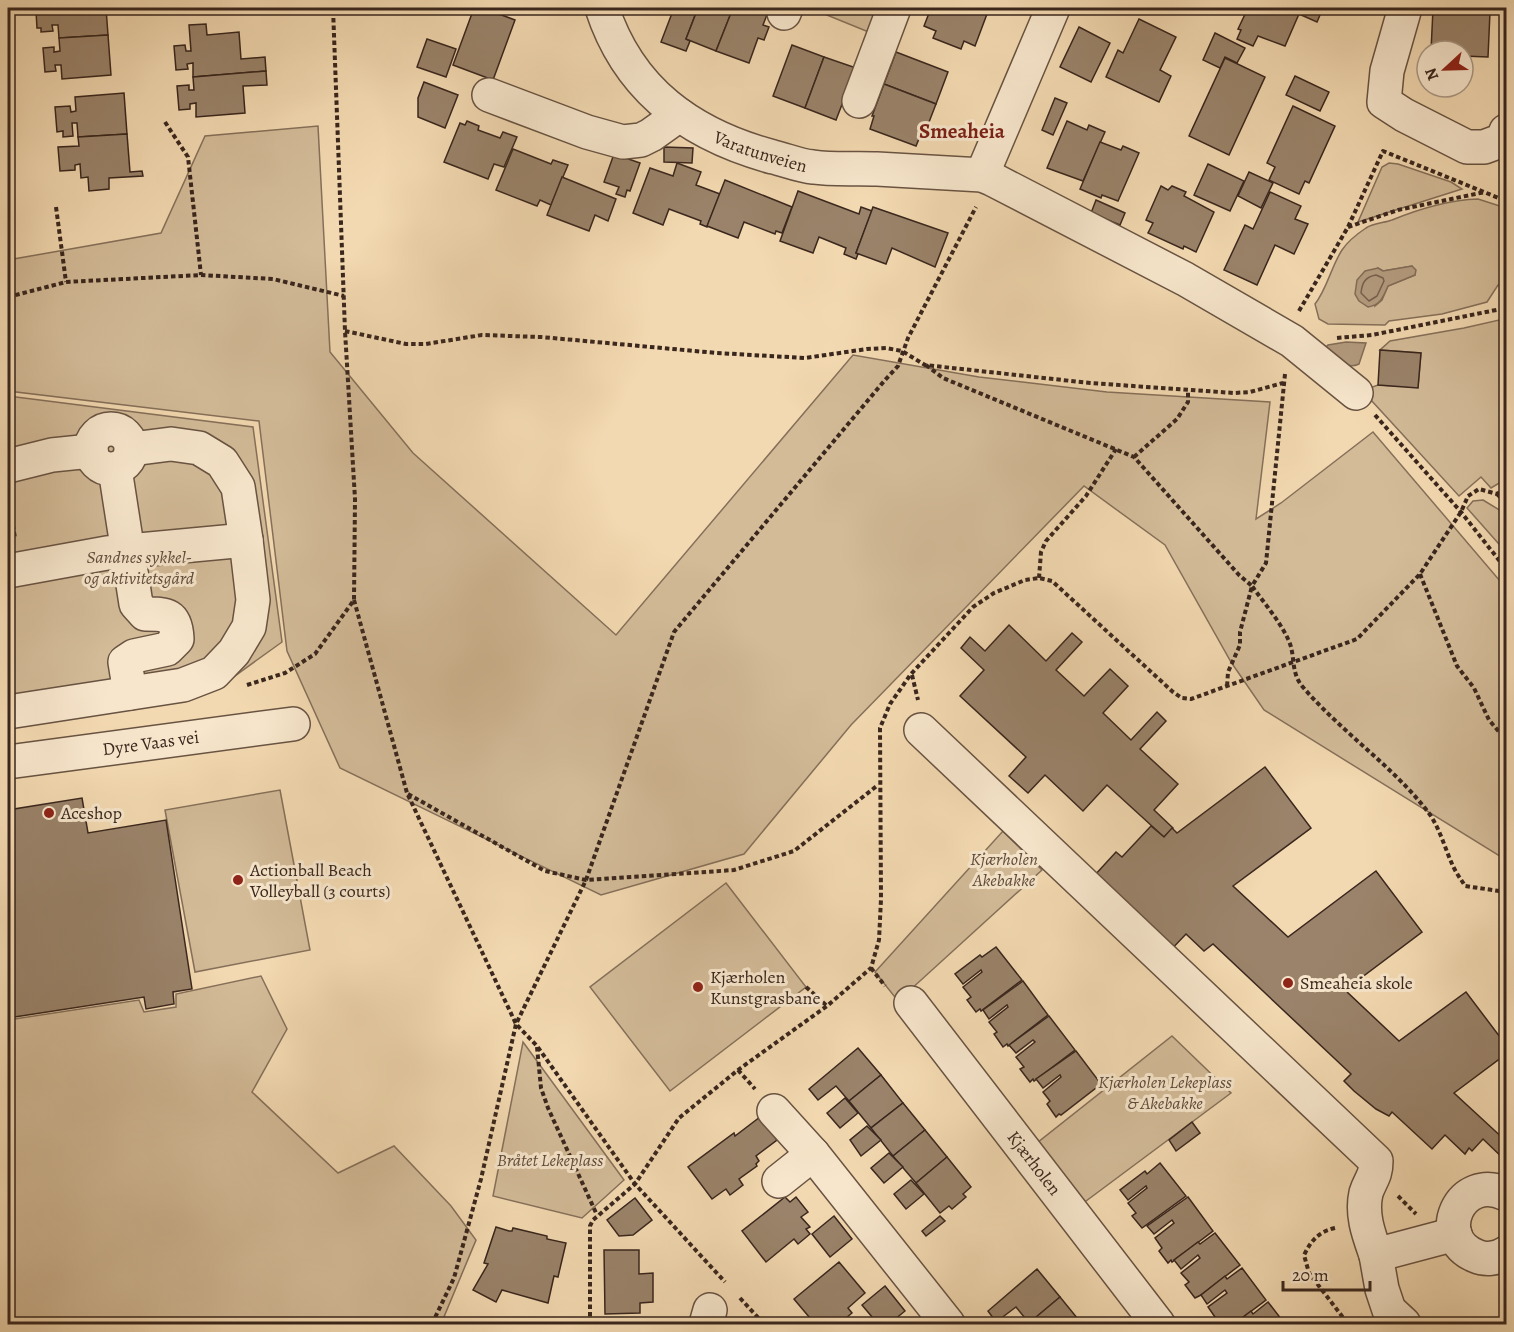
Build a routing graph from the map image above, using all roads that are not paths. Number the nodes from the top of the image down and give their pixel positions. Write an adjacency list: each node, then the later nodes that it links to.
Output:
1 (602, 8): 7 (street, Varatunveien)
2 (894, 8): 6 (street)
3 (1053, 8): 9 (street)
4 (1405, 8): 8 (street)
5 (489, 95): 7 (street)
6 (859, 101)
7 (679, 115): 9 (street, Varatunveien)
8 (1506, 131)
9 (987, 177): 10 (street)
10 (1356, 393)
11 (8, 452): 12 (street)
12 (52, 455): 13 (street); 14 (street)
13 (113, 456): 15 (street); 16 (street)
14 (8, 466)
15 (246, 540): 16 (street); 18 (street)
16 (128, 552): 17 (street); 18 (street)
17 (8, 571)
18 (130, 693): 19 (street)
19 (8, 712)
20 (293, 724): 22 (street, Dyre Vaas vei)
21 (921, 730): 30 (street)
22 (8, 762)
23 (911, 1003): 32 (street, Kjærholen)
24 (774, 1111): 25 (street)
25 (813, 1154): 26 (street); 31 (street)
26 (779, 1181)
27 (1506, 1194): 28 (street)
28 (1455, 1234): 29 (street); 30 (street)
29 (1506, 1253)
30 (1376, 1256): 33 (street)
31 (948, 1324)
32 (1158, 1324)
33 (1404, 1324)

